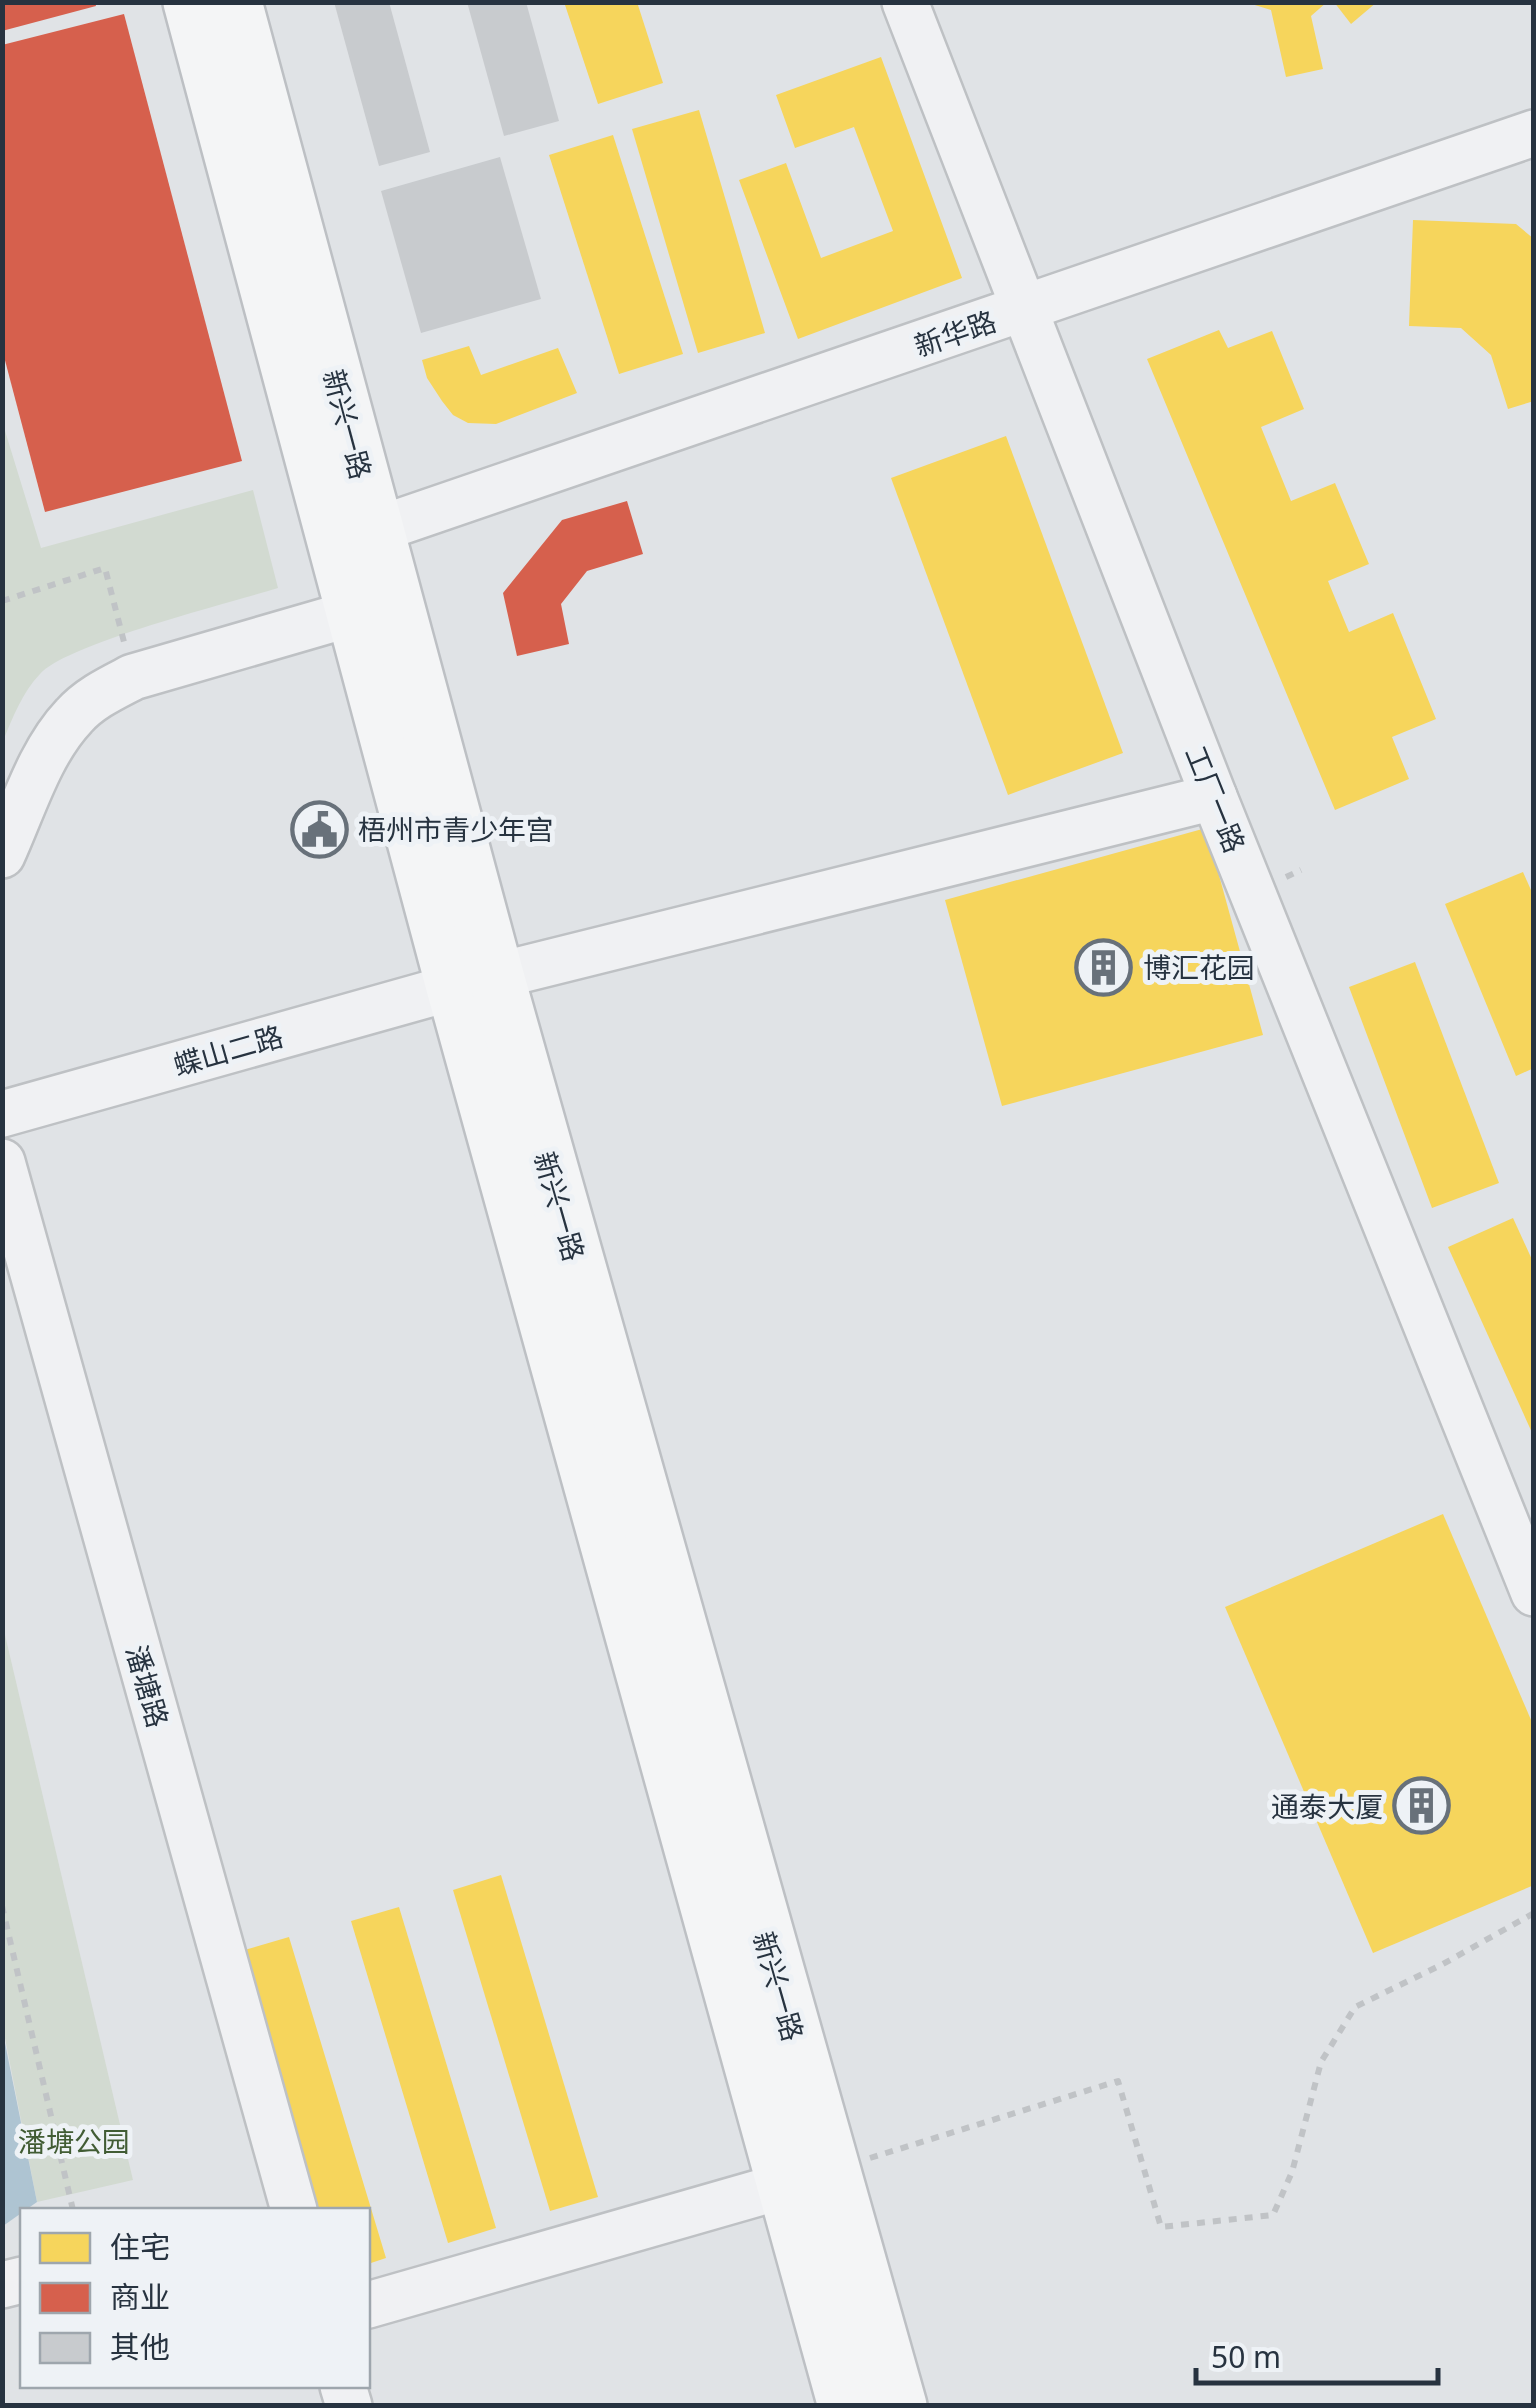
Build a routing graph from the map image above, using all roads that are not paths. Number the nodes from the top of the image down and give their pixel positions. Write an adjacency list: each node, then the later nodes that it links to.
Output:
1 (192, 2): 6 (main road, 新兴一路)
2 (234, 2): 6 (main road, 新兴一路)
3 (905, 2): 5 (street, 工厂一路)
4 (1534, 133): 5 (street, 新华路)
5 (1022, 310): 6 (street, 新华路); 8 (street, 工厂一路)
6 (356, 537): 7 (main road, 新兴一路)
7 (375, 607): 9 (street); 10 (main road, 新兴一路)
8 (1214, 796): 10 (street, 蝶山二路); 13 (street, 工厂一路)
9 (2, 854)
10 (475, 982): 11 (street, 蝶山二路); 14 (main road, 新兴一路)
11 (2, 1114)
12 (2, 1162): 15 (street, 潘塘路)
13 (1534, 1593)
14 (808, 2177): 16 (street); 17 (main road, 新兴一路); 18 (main road, 新兴一路)
15 (289, 2208)
16 (370, 2304)
17 (846, 2406)
18 (899, 2406)

